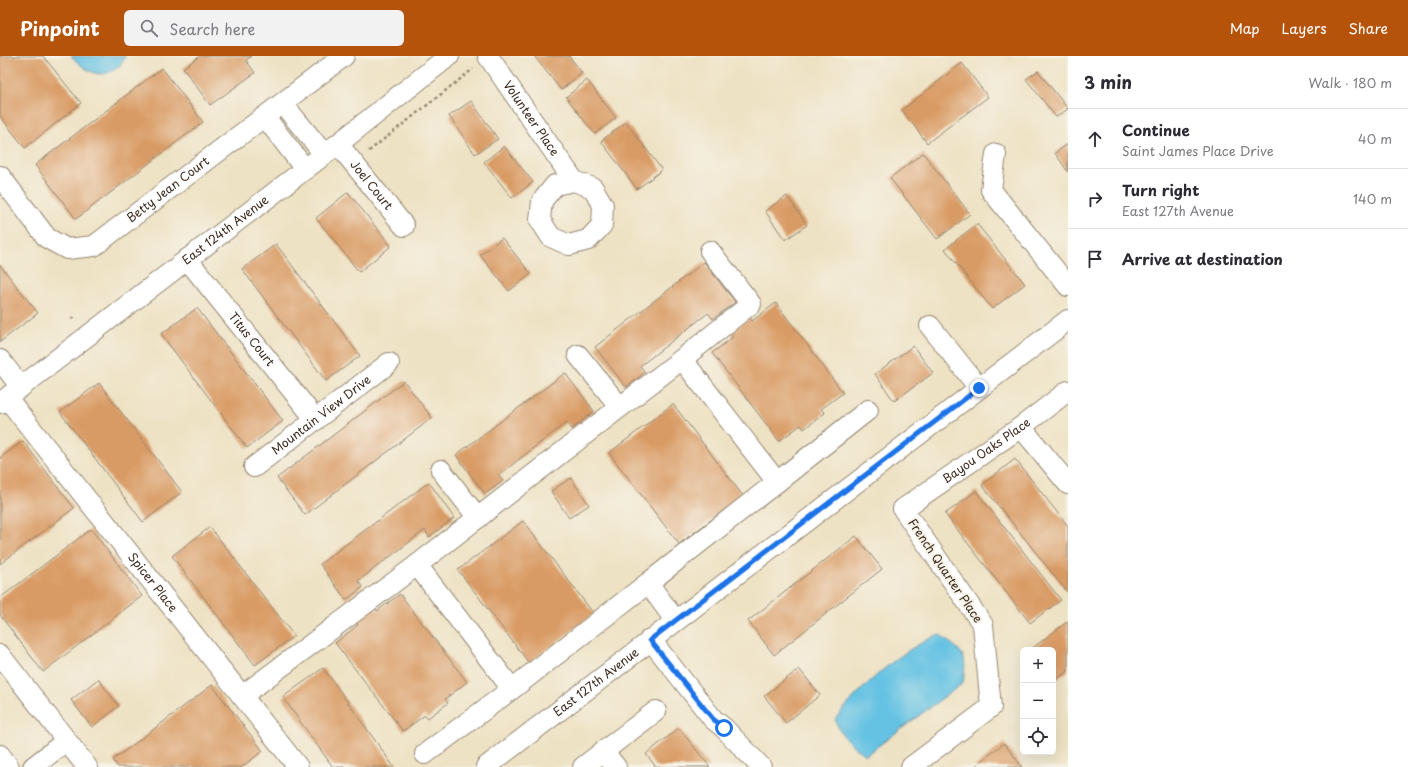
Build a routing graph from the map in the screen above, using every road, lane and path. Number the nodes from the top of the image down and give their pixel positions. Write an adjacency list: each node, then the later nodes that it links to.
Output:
1 (344, 56): 4 (street, Betty Jean Court)
2 (449, 56): 6 (street, East 124th Avenue)
3 (488, 56): 7 (path); 11 (street, Volunteer Place)
4 (283, 104): 5 (street, Betty Jean Court); 6 (street, Joel Court)
5 (265, 117): 9 (street); 10 (street, Betty Jean Court)
6 (331, 149): 9 (street, East 124th Avenue); 12 (street, Joel Court)
7 (364, 154)
8 (996, 154): 15 (street)
9 (305, 169): 14 (street, East 124th Avenue)
10 (0, 176)
11 (574, 181)
12 (404, 226)
13 (710, 251): 19 (street)
14 (187, 259): 24 (street, East 124th Avenue); 27 (street, Titus Court)
15 (1068, 286)
16 (1068, 320): 22 (street, East 127th Avenue)
17 (930, 326): 22 (street)
18 (578, 355): 25 (street)
19 (682, 359): 25 (street); 31 (street)
20 (0, 360): 24 (street, Spicer Place)
21 (389, 363): 27 (street, Mountain View Drive)
22 (979, 388): 37 (street, East 127th Avenue)
23 (1068, 391): 28 (street, Bayou Oaks Place)
24 (9, 396): 41 (street, Spicer Place)
25 (620, 407): 34 (street)
26 (868, 410): 31 (street)
27 (316, 420): 29 (street, Mountain View Drive)
28 (1021, 427): 32 (street); 33 (street, Bayou Oaks Place)
29 (254, 467)
30 (441, 470): 34 (street)
31 (777, 482): 36 (street)
32 (1068, 484)
33 (903, 509): 55 (street, French Quarter Place)
34 (478, 518): 35 (street)
35 (416, 565): 40 (street); 41 (street)
36 (648, 583): 37 (street); 40 (street)
37 (675, 620): 38 (street, East 127th Avenue)
38 (650, 640): 51 (street, East 127th Avenue); 54 (street)
39 (0, 655): 43 (street)
40 (512, 689): 45 (street)
41 (242, 696): 50 (street, Spicer Place)
42 (656, 711): 44 (street)
43 (66, 741): 48 (street); 49 (street)
44 (603, 751): 52 (street); 53 (street)
45 (426, 754)
46 (0, 755): 47 (street)
47 (9, 767)
48 (33, 767)
49 (87, 767)
50 (298, 767)
51 (486, 767)
52 (583, 767)
53 (616, 767)
54 (761, 767)
55 (911, 767)

